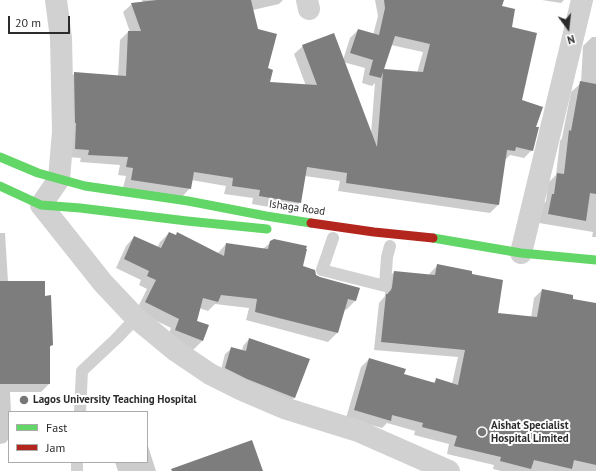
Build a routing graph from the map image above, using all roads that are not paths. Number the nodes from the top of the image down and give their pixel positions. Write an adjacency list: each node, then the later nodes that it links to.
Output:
1 (56, 0): 4 (street)
2 (582, 0): 10 (street)
3 (0, 157): 4 (main road, Ishaga Road)
4 (59, 179): 6 (street); 10 (main road, Ishaga Road)
5 (0, 186): 6 (main road)
6 (41, 205): 7 (main road); 12 (street)
7 (275, 230)
8 (333, 238): 9 (lane)
9 (390, 246)
10 (521, 253): 11 (main road, Ishaga Road)
11 (596, 260)
12 (136, 318): 13 (lane); 14 (street)
13 (80, 411)
14 (449, 471)

